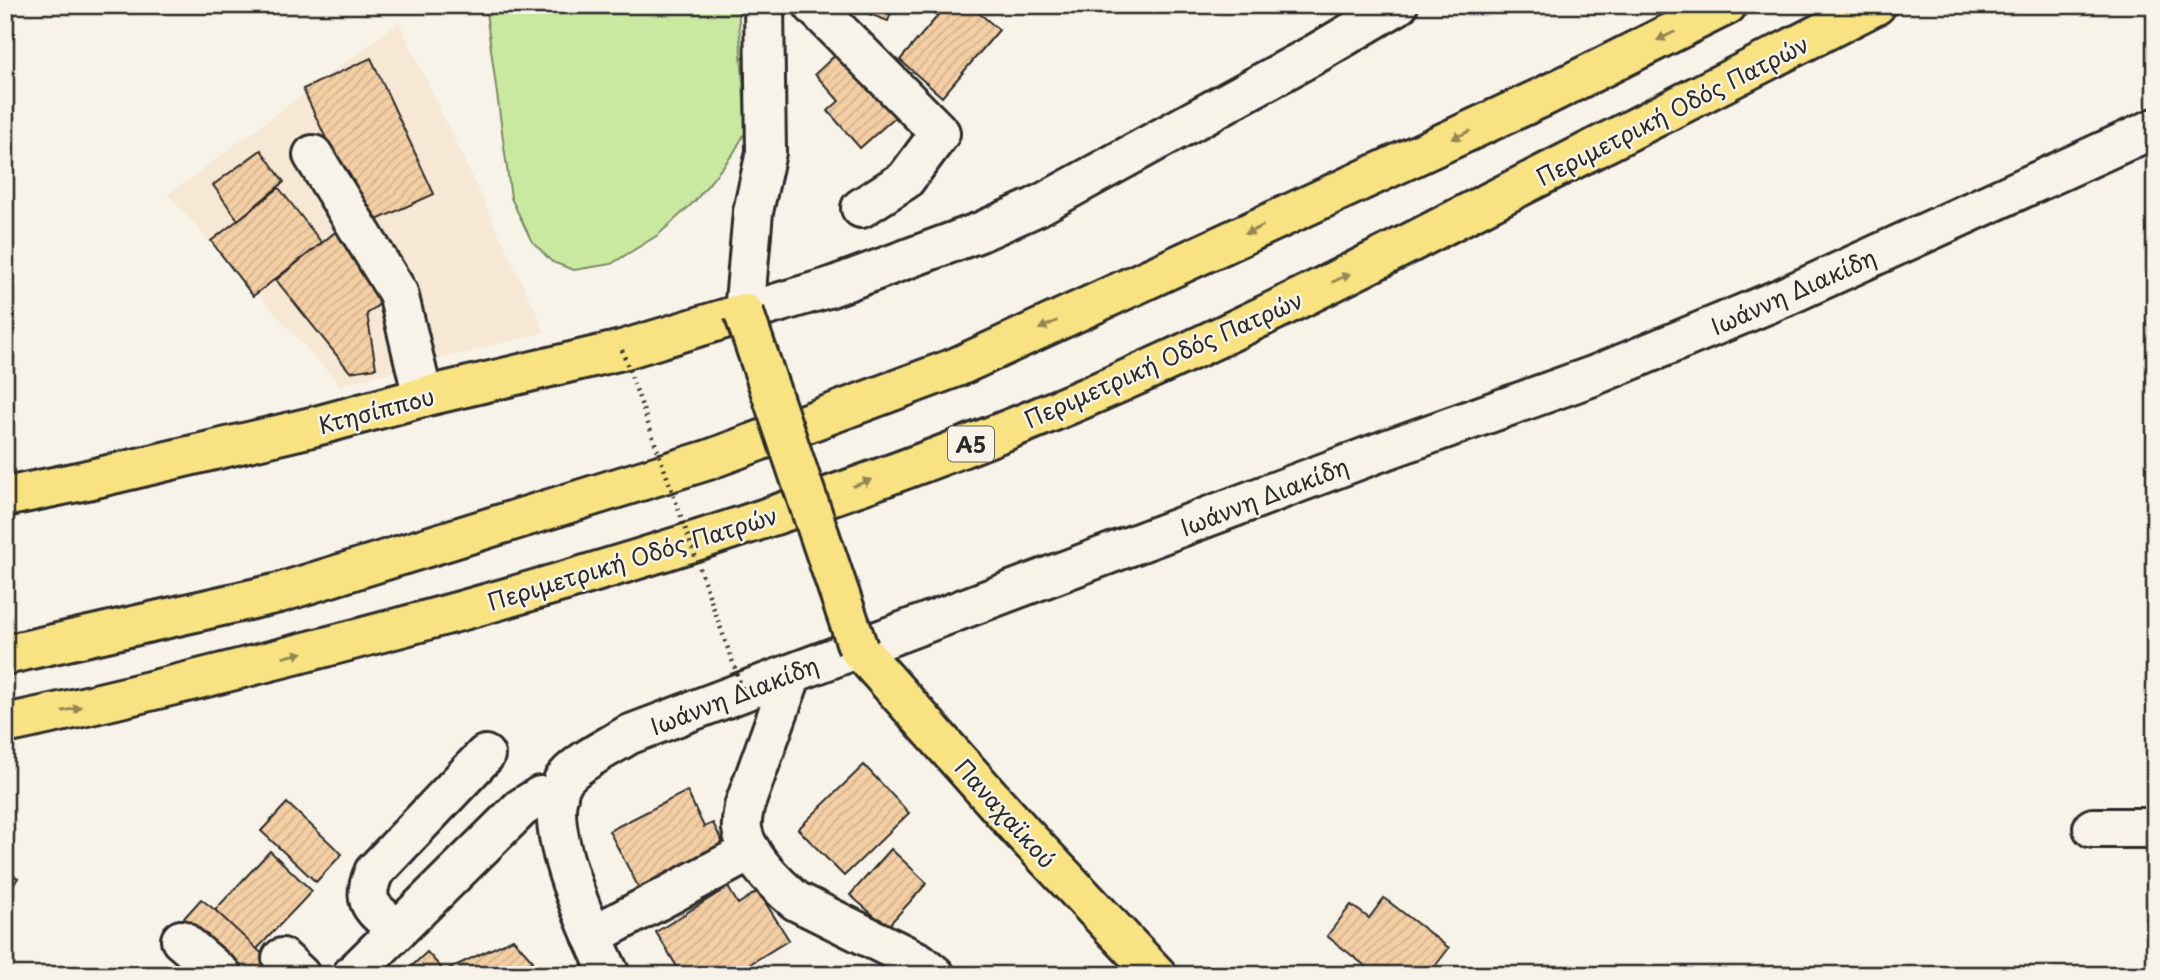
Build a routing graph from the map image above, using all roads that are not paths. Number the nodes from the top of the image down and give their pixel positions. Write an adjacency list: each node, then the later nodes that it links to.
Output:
1 (764, 5): 9 (street)
2 (813, 5): 8 (street)
3 (1398, 5): 9 (street)
4 (1727, 5): 13 (main road, one-way to 13)
5 (1876, 5): 15 (main road, Περιμετρική Οδός Πατρών / Α5, one-way to 5)
6 (2155, 128): 12 (street, Ιωάννη Διακίδη)
7 (313, 155): 10 (street)
8 (861, 208)
9 (744, 313): 10 (main road, Κτησίππου); 12 (main road, bridge)
10 (423, 397): 11 (main road, Κτησίππου)
11 (5, 497)
12 (858, 648): 14 (street, Ιωάννη Διακίδη); 28 (main road, Παναχαϊκού)
13 (5, 655)
14 (792, 674): 17 (street, Ιωάννη Διακίδη); 20 (street)
15 (5, 724)
16 (485, 755): 21 (street)
17 (558, 796): 21 (street); 22 (street)
18 (2093, 828): 19 (street)
19 (2155, 828)
20 (751, 851): 22 (street); 27 (street)
21 (397, 929): 25 (street)
22 (592, 936): 26 (street)
23 (181, 940): 24 (street)
24 (222, 975)
25 (352, 975)
26 (610, 975)
27 (934, 975)
28 (1157, 975)

